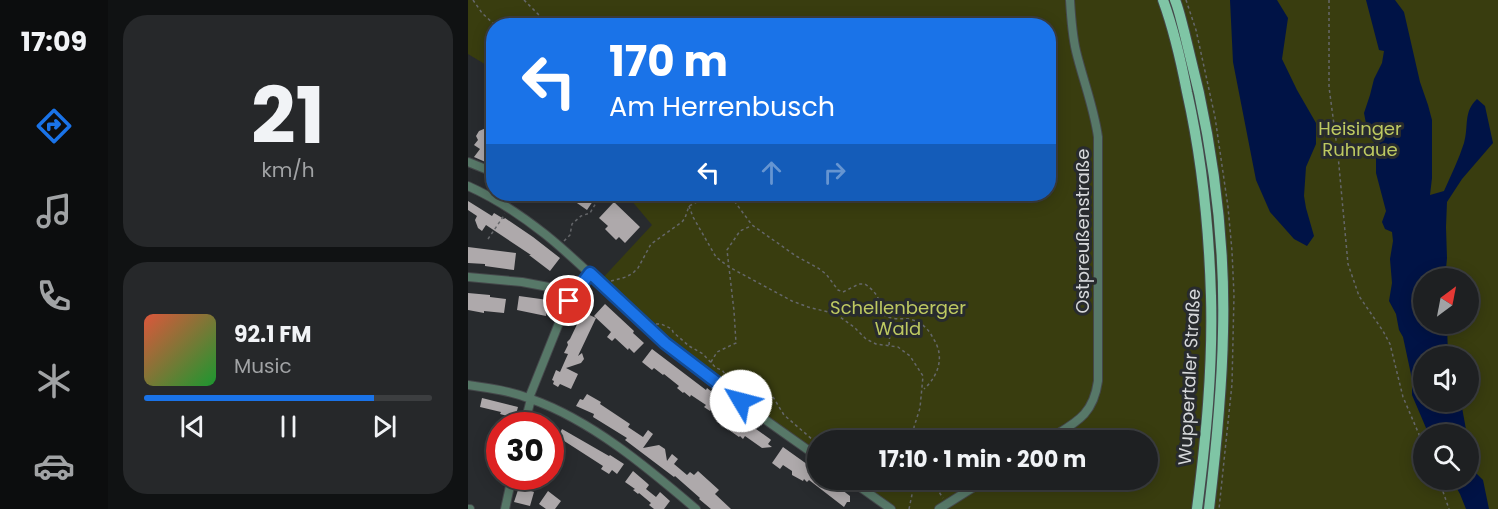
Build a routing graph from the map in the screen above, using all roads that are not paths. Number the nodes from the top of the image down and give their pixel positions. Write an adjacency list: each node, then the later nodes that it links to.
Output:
1 (1070, 0): 15 (street, Ostpreußenstraße)
2 (1163, 0): 24 (main road, Wuppertaler Straße)
3 (1175, 0): 25 (main road, Wuppertaler Straße)
4 (468, 162): 5 (street)
5 (486, 169)
6 (468, 186): 7 (street)
7 (486, 196)
8 (495, 201): 9 (street)
9 (590, 273): 11 (street); 16 (street)
10 (468, 277): 11 (street)
11 (575, 292): 13 (street)
12 (468, 385): 13 (street)
13 (530, 398): 14 (street); 21 (street)
14 (527, 412)
15 (1063, 430)
16 (807, 449)
17 (509, 490): 20 (street)
18 (864, 490): 22 (street)
19 (969, 490): 23 (street)
20 (505, 509)
21 (696, 509)
22 (891, 509)
23 (939, 509)
24 (1197, 509)
25 (1209, 509)

